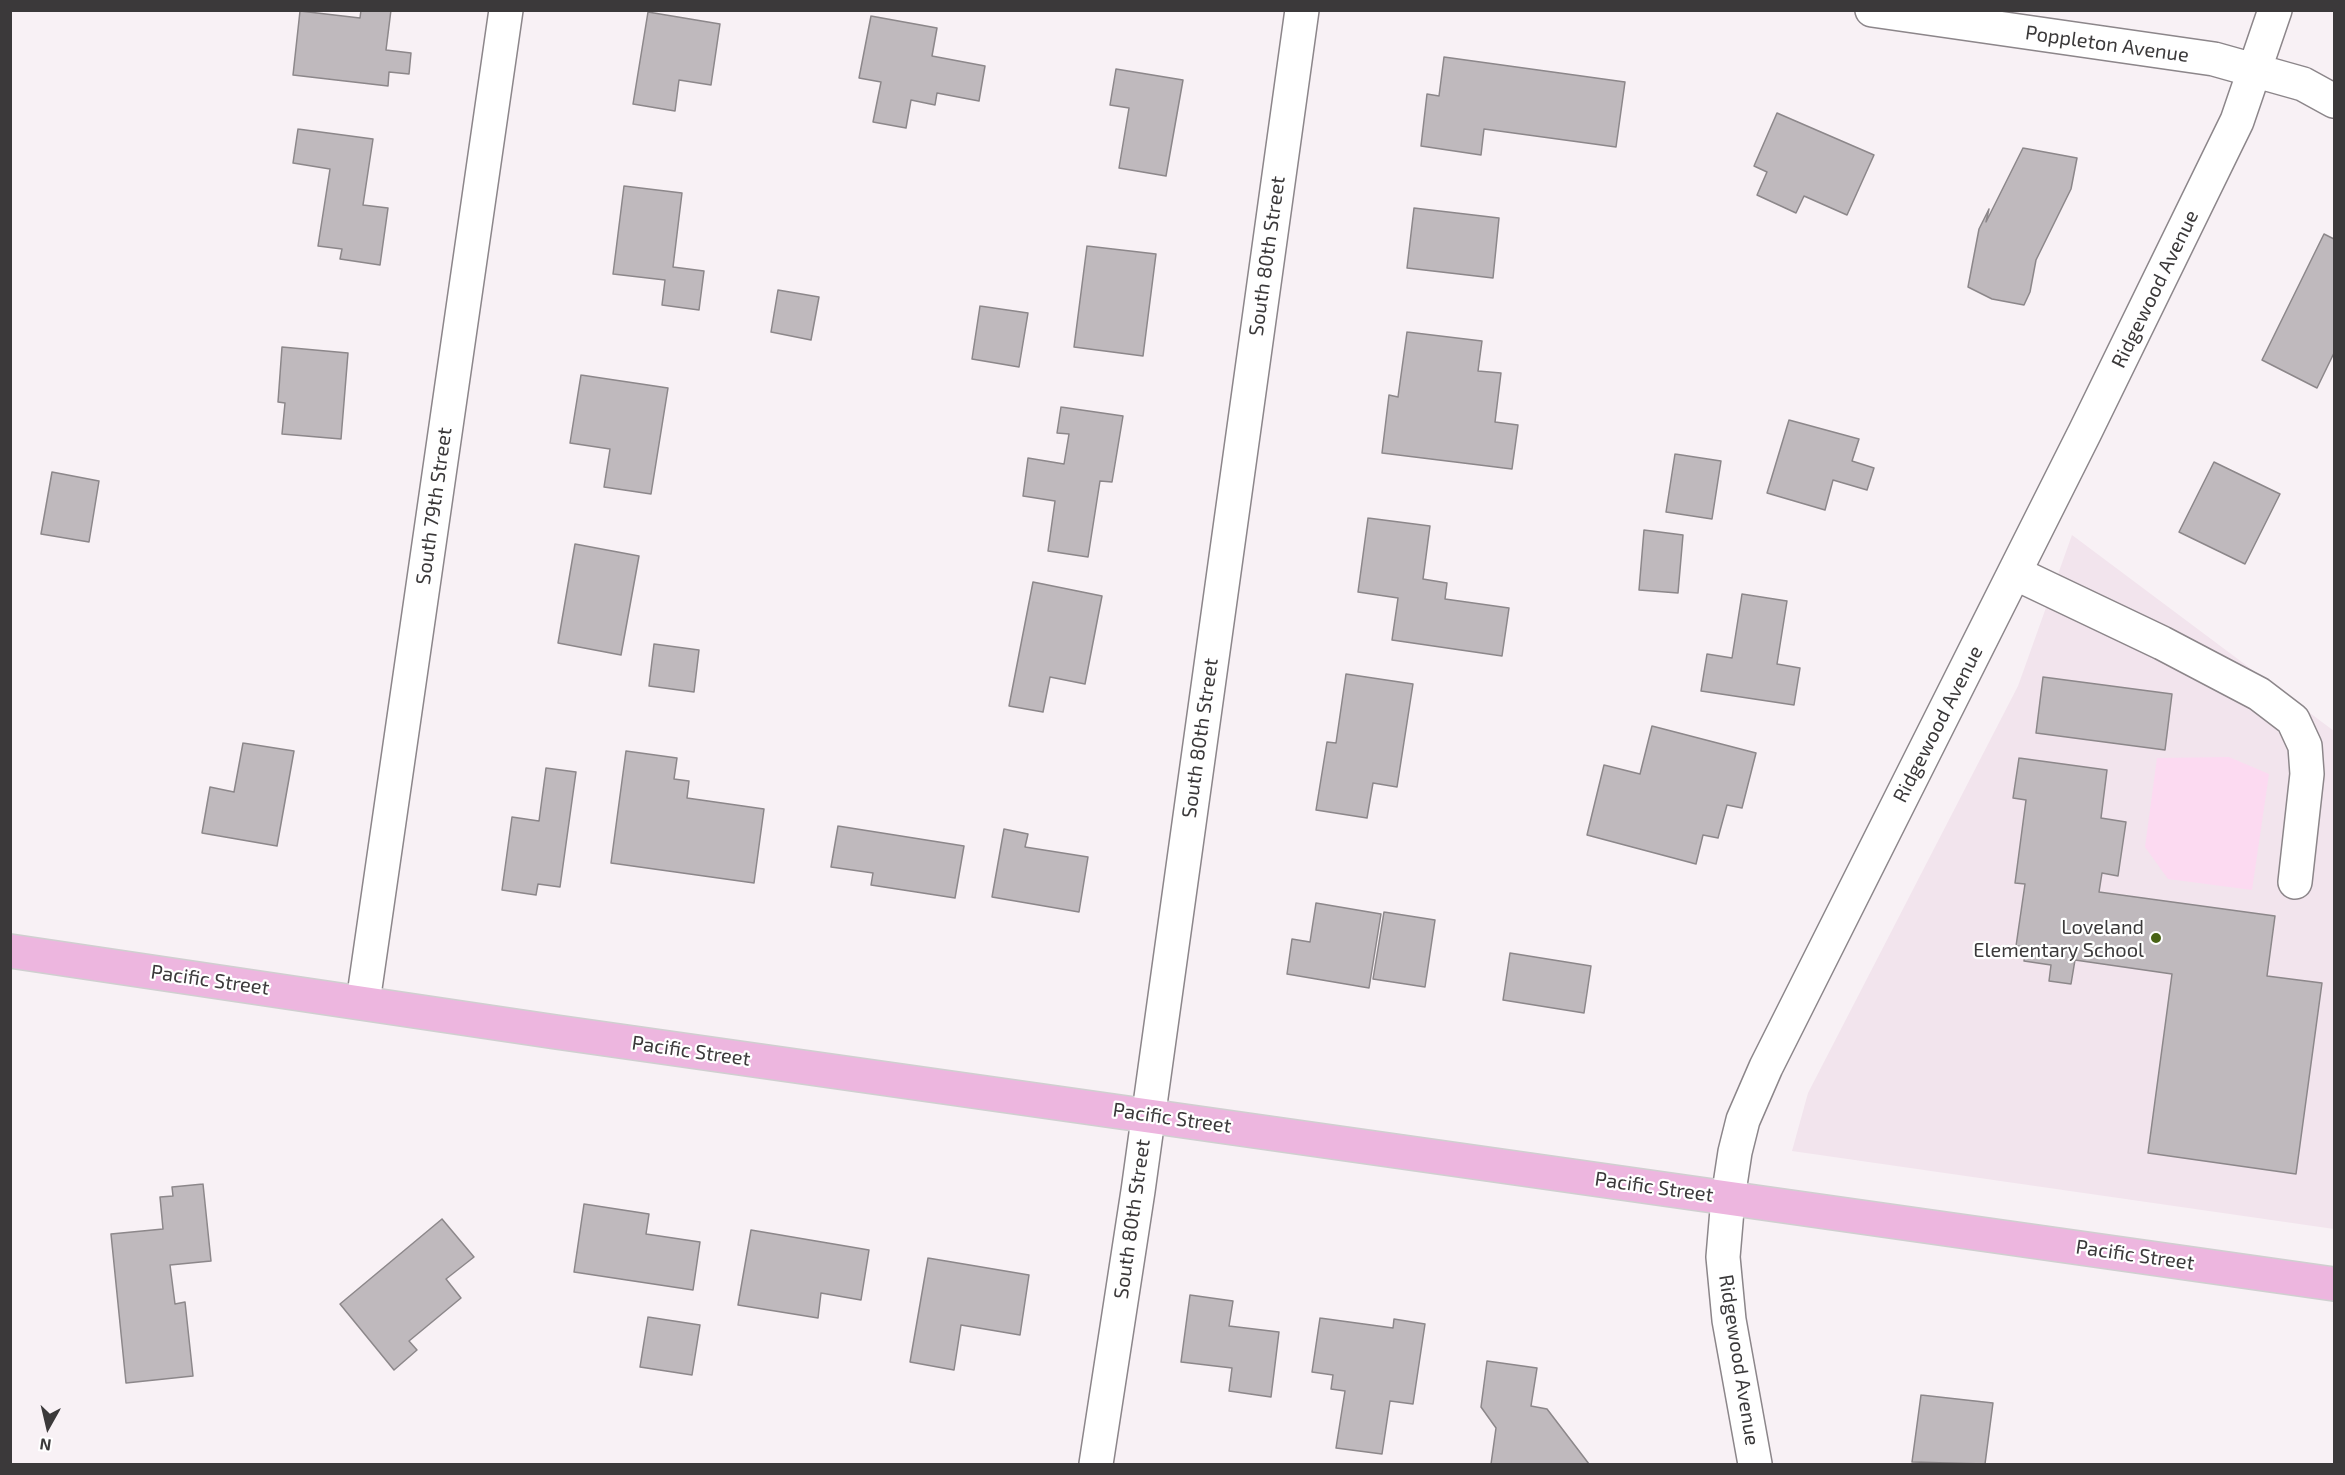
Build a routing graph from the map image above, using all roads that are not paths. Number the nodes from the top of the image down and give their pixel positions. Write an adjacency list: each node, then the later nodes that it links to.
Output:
1 (506, 10): 10 (street, South 79th Street)
2 (1302, 10): 11 (street, South 80th Street)
3 (1872, 10): 5 (street, Poppleton Avenue)
4 (2275, 10): 5 (street, Ridgewood Avenue)
5 (2255, 70): 6 (street, Poppleton Avenue); 7 (street, Ridgewood Avenue)
6 (2334, 101)
7 (2015, 573): 8 (street); 12 (street, Ridgewood Avenue)
8 (2295, 882)
9 (10, 951): 10 (main road, Pacific Street)
10 (363, 1002): 11 (main road, Pacific Street)
11 (1147, 1114): 12 (main road, Pacific Street); 14 (street, South 80th Street)
12 (1728, 1198): 13 (main road, Pacific Street); 15 (street, Ridgewood Avenue)
13 (2334, 1284)
14 (1096, 1464)
15 (1755, 1464)

